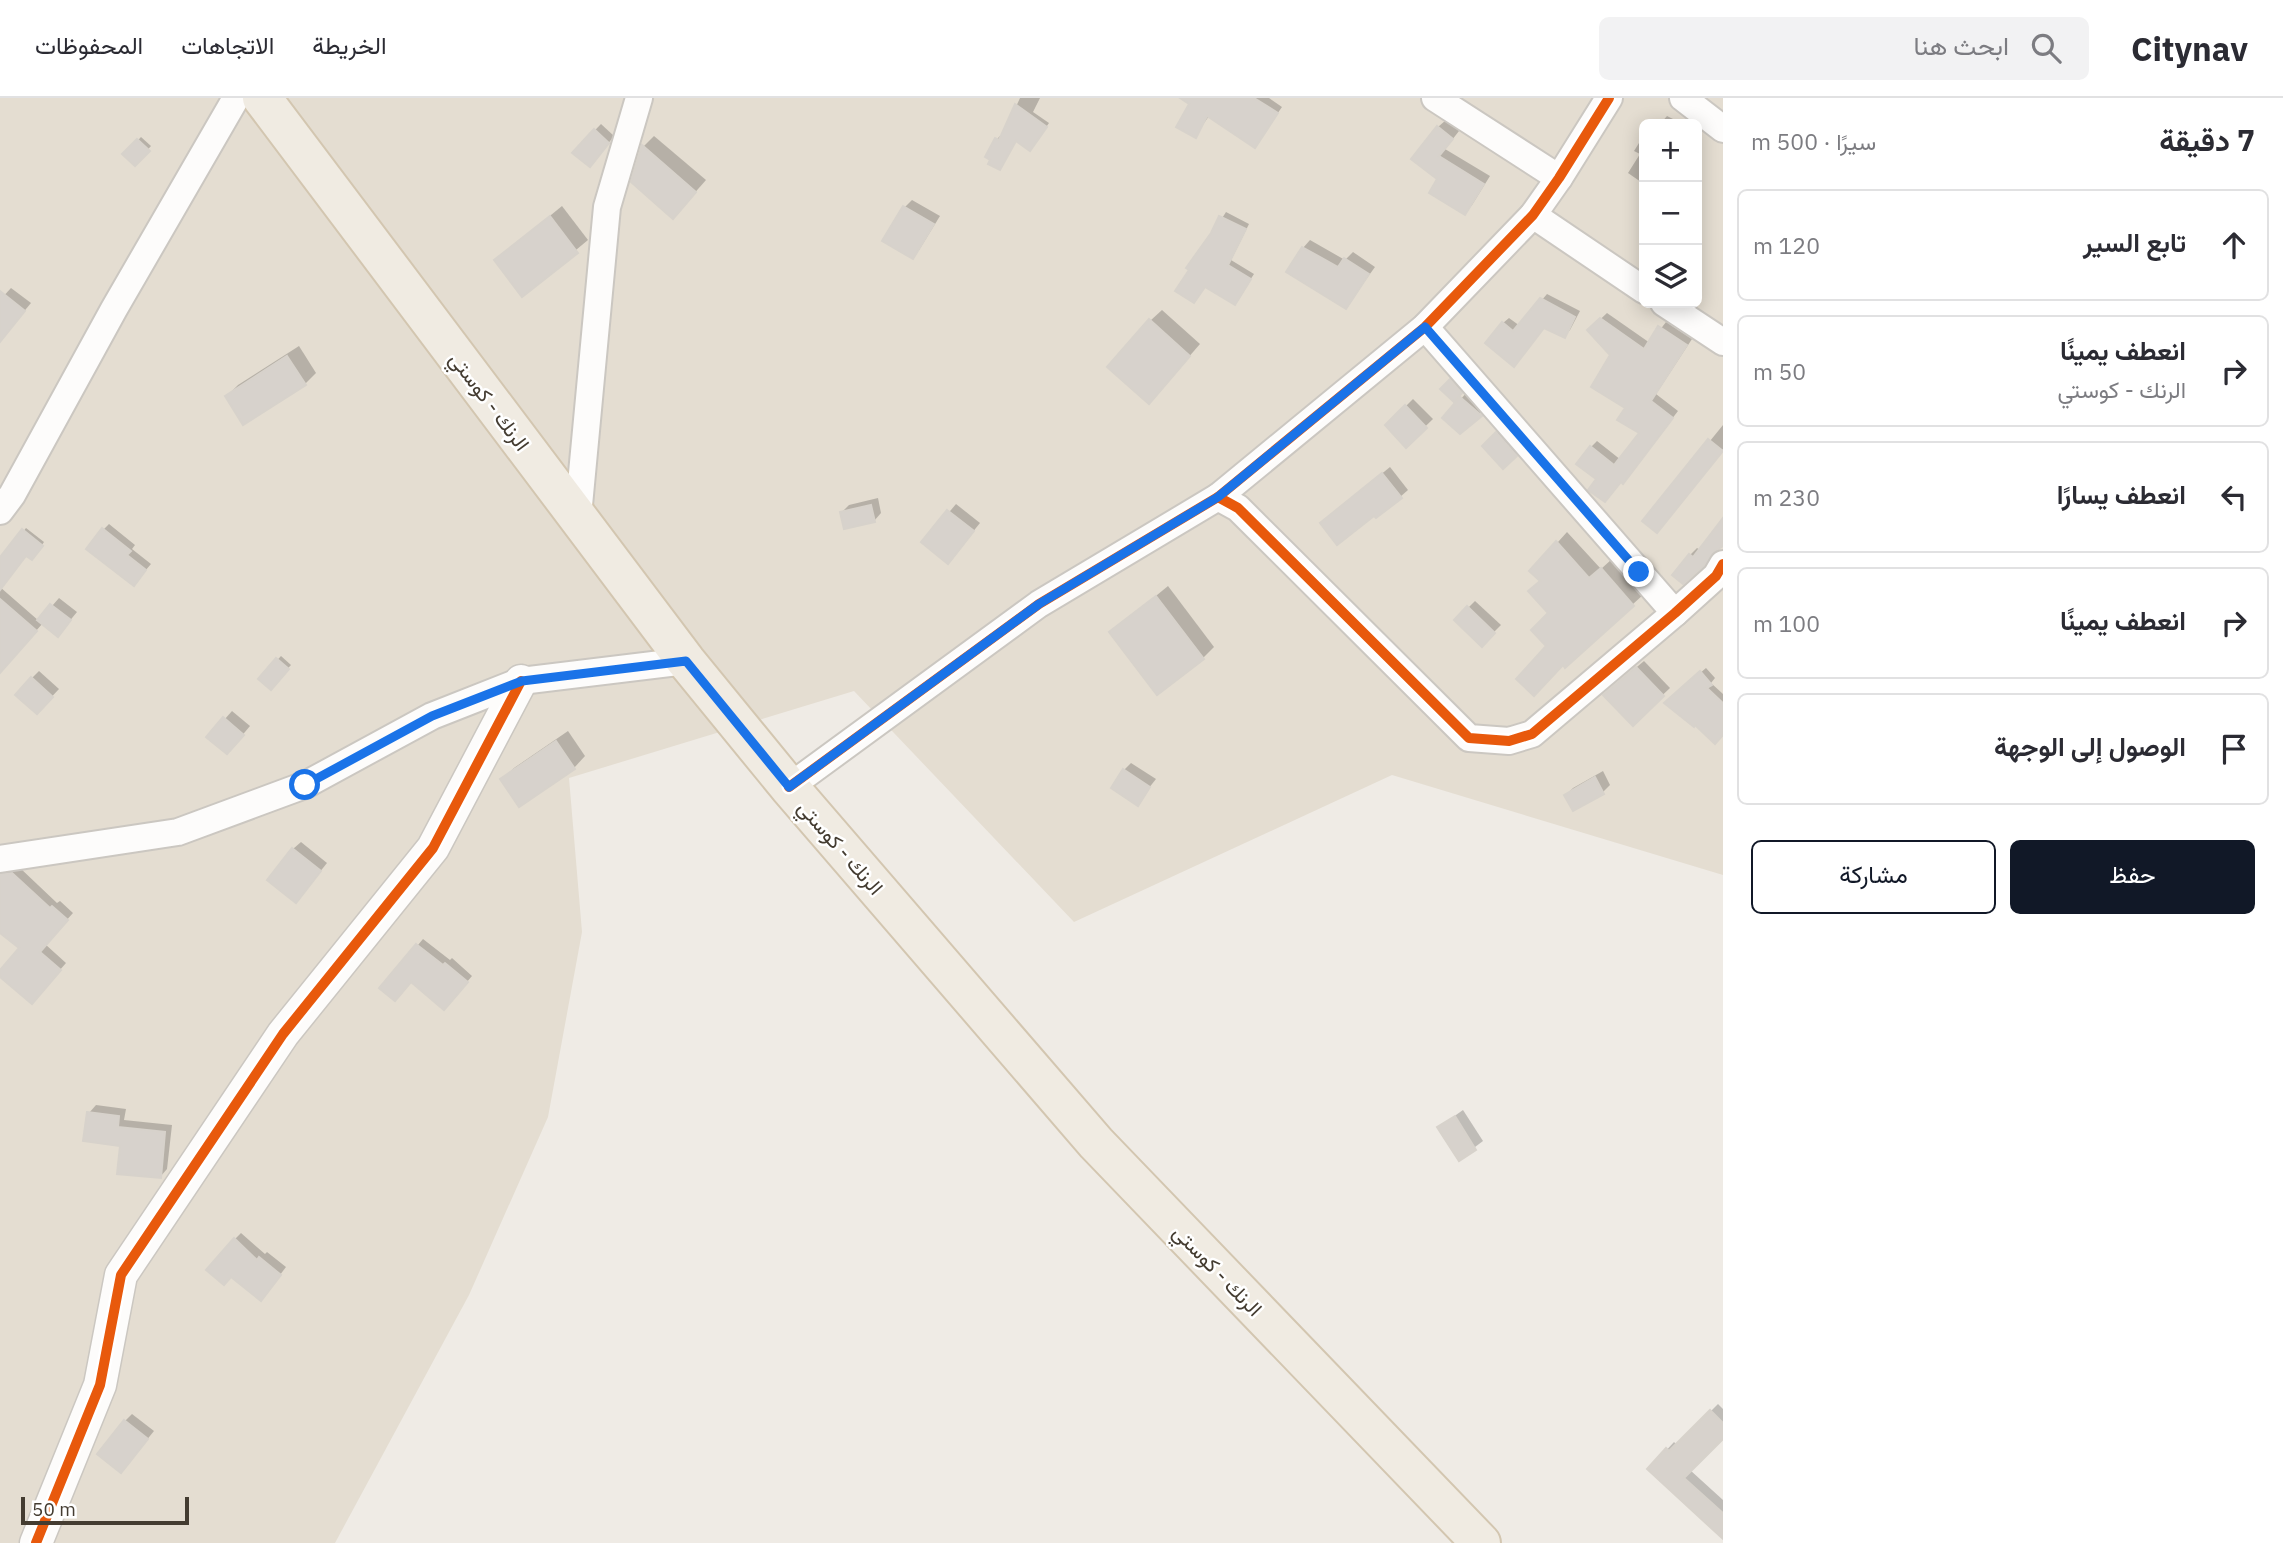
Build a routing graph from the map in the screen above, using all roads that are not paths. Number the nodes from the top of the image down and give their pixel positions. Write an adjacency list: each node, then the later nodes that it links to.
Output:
1 (236, 98): 15 (street)
2 (262, 98): 16 (main road, الرنك - كوستي)
3 (639, 98): 16 (street)
4 (1435, 98): 8 (street)
5 (1609, 98): 8 (street)
6 (1683, 98): 7 (street)
7 (1723, 129)
8 (1559, 178): 9 (street)
9 (1533, 215): 10 (street); 12 (street)
10 (1639, 287)
11 (1672, 308): 13 (street)
12 (1425, 327): 14 (street); 18 (street)
13 (1723, 342)
14 (1218, 497): 18 (street); 21 (street)
15 (0, 511)
16 (578, 516): 19 (main road, الرنك - كوستي)
17 (1723, 564): 18 (street)
18 (1675, 613)
19 (686, 661): 20 (street); 21 (main road, الرنك - كوستي)
20 (522, 681): 22 (street); 23 (street)
21 (789, 787): 24 (main road, الرنك - كوستي)
22 (0, 859)
23 (36, 1543)
24 (1481, 1543)

